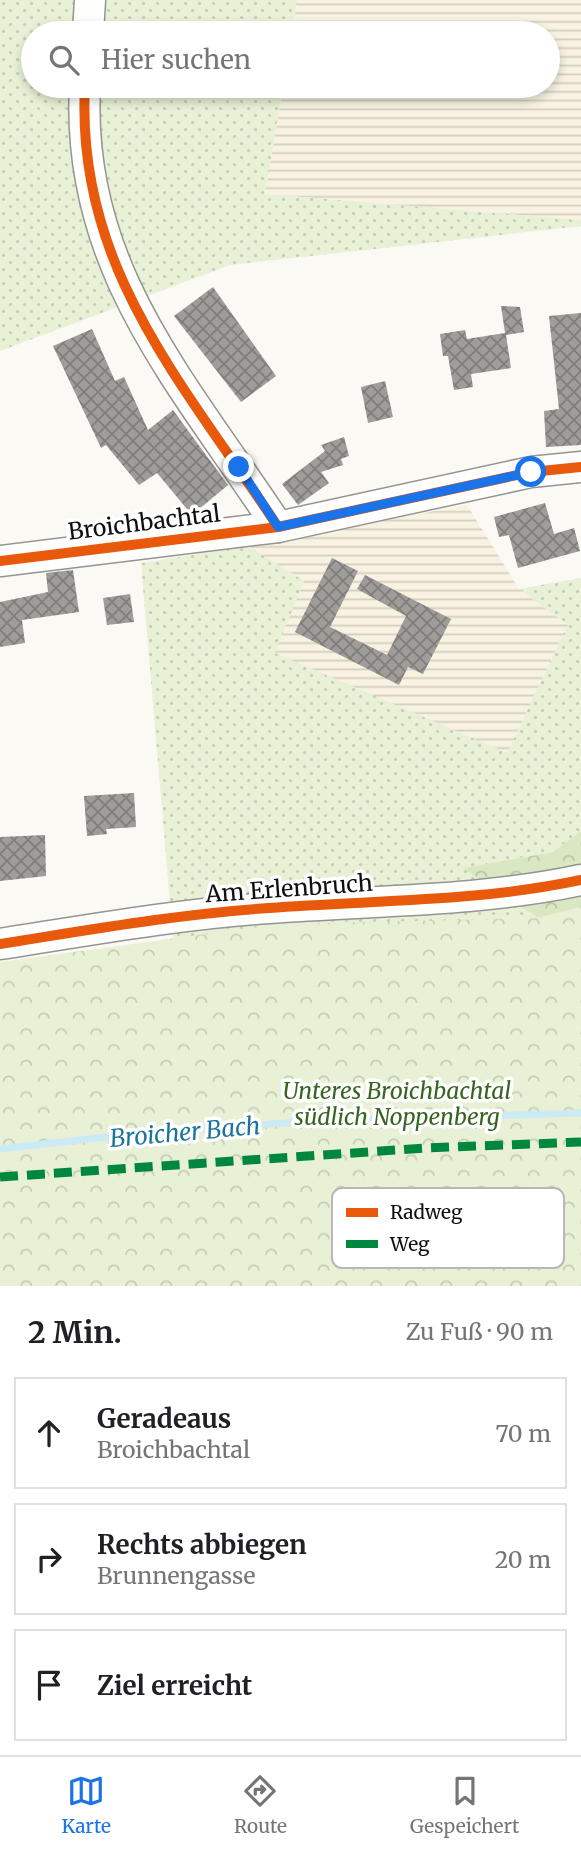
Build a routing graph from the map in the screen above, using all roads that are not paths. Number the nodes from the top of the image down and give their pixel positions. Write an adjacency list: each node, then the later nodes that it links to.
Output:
1 (90, 0): 2 (street)
2 (89, 21)
3 (84, 98): 5 (street)
4 (581, 467): 5 (street, Broichbachtal)
5 (278, 527): 6 (street, Broichbachtal)
6 (0, 561)
7 (581, 880): 8 (street, Am Erlenbruch)
8 (0, 944)

